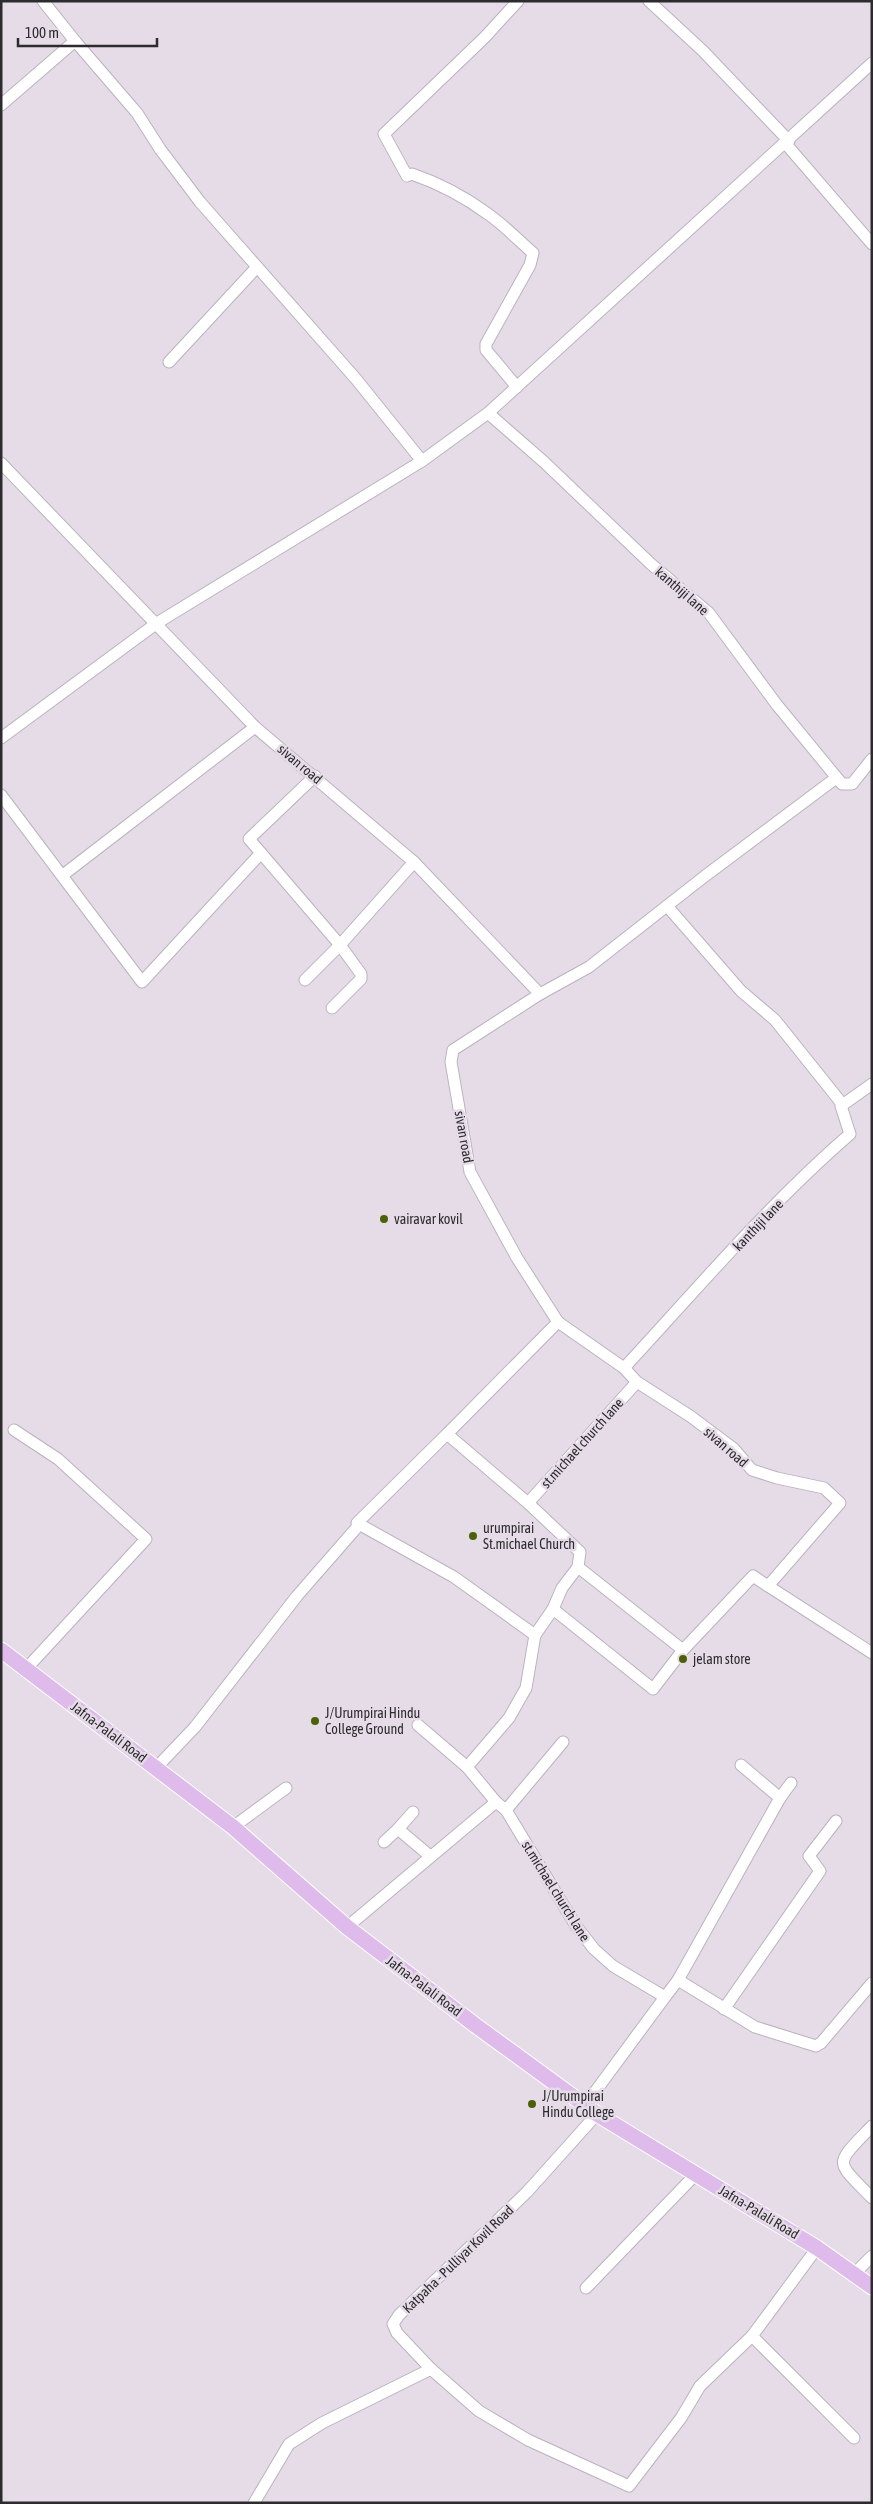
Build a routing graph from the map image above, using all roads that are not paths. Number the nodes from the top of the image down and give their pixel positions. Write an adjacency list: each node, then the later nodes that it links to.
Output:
1 (44, 1): 4 (street)
2 (518, 1): 11 (street)
3 (649, 1): 7 (street)
4 (76, 41): 6 (street); 9 (street)
5 (872, 64): 7 (street)
6 (1, 105)
7 (787, 142): 8 (street); 11 (street)
8 (872, 244)
9 (258, 267): 10 (street); 13 (street)
10 (169, 362)
11 (517, 387): 12 (street)
12 (488, 413): 13 (street); 20 (street, kanthiji lane)
13 (422, 461): 15 (street)
14 (1, 463): 15 (street, sivan road)
15 (157, 623): 16 (street, sivan road); 17 (street)
16 (255, 727): 19 (street, sivan road); 24 (street)
17 (1, 738)
18 (872, 759): 20 (street)
19 (315, 776): 22 (street); 23 (street, sivan road)
20 (836, 778): 25 (street)
21 (1, 795): 24 (street)
22 (261, 853): 24 (street); 26 (street)
23 (414, 862): 26 (street); 28 (street, sivan road)
24 (63, 875)
25 (666, 906): 28 (street); 31 (street)
26 (340, 945): 27 (street); 29 (street)
27 (305, 980)
28 (540, 994): 32 (street, sivan road)
29 (332, 1008)
30 (872, 1084): 31 (street)
31 (843, 1105): 33 (street, kanthiji lane)
32 (558, 1322): 33 (street, sivan road); 36 (street)
33 (624, 1368): 34 (street, sivan road)
34 (637, 1382): 37 (street, st.michael church lane); 40 (street, sivan road)
35 (14, 1430): 46 (street)
36 (447, 1434): 37 (street); 38 (street)
37 (528, 1503): 39 (street)
38 (360, 1525): 42 (street); 51 (street)
39 (578, 1567): 41 (street); 44 (street)
40 (768, 1586): 44 (street); 45 (street)
41 (552, 1609): 42 (street); 44 (street)
42 (536, 1635): 50 (street)
43 (1, 1650): 46 (main road, Jafna-Palali Road)
44 (682, 1650)
45 (872, 1653)
46 (26, 1669): 51 (main road, Jafna-Palali Road)
47 (418, 1725): 50 (street, st.michael church lane)
48 (563, 1742): 56 (street)
49 (741, 1765): 54 (street)
50 (467, 1767): 55 (street, st.michael church lane)
51 (156, 1768): 59 (main road, Jafna-Palali Road)
52 (791, 1783): 54 (street)
53 (286, 1788): 59 (street)
54 (780, 1798): 64 (street)
55 (496, 1802): 56 (street, st.michael church lane); 62 (street)
56 (506, 1810): 66 (street, st.michael church lane)
57 (413, 1812): 60 (street)
58 (836, 1821): 67 (street)
59 (233, 1827): 63 (main road, Jafna-Palali Road)
60 (398, 1829): 61 (street); 62 (street)
61 (384, 1842)
62 (430, 1856): 63 (street)
63 (347, 1927): 68 (main road, Jafna-Palali Road)
64 (678, 1980): 66 (street); 67 (street)
65 (872, 1983): 67 (street)
66 (664, 1997): 68 (street)
67 (724, 2009)
68 (591, 2109): 70 (main road, Jafna-Palali Road); 78 (street, Katpaha - Pulliyar Kovil Road)
69 (872, 2126): 71 (street)
70 (696, 2174): 72 (main road, Jafna-Palali Road); 76 (street)
71 (872, 2198)
72 (817, 2248): 74 (main road, Jafna-Palali Road); 77 (street)
73 (872, 2256): 74 (street)
74 (855, 2272): 75 (main road, Jafna-Palali Road)
75 (872, 2287)
76 (586, 2288)
77 (752, 2336): 78 (street); 79 (street)
78 (431, 2369): 80 (street)
79 (854, 2438)
80 (254, 2503)

